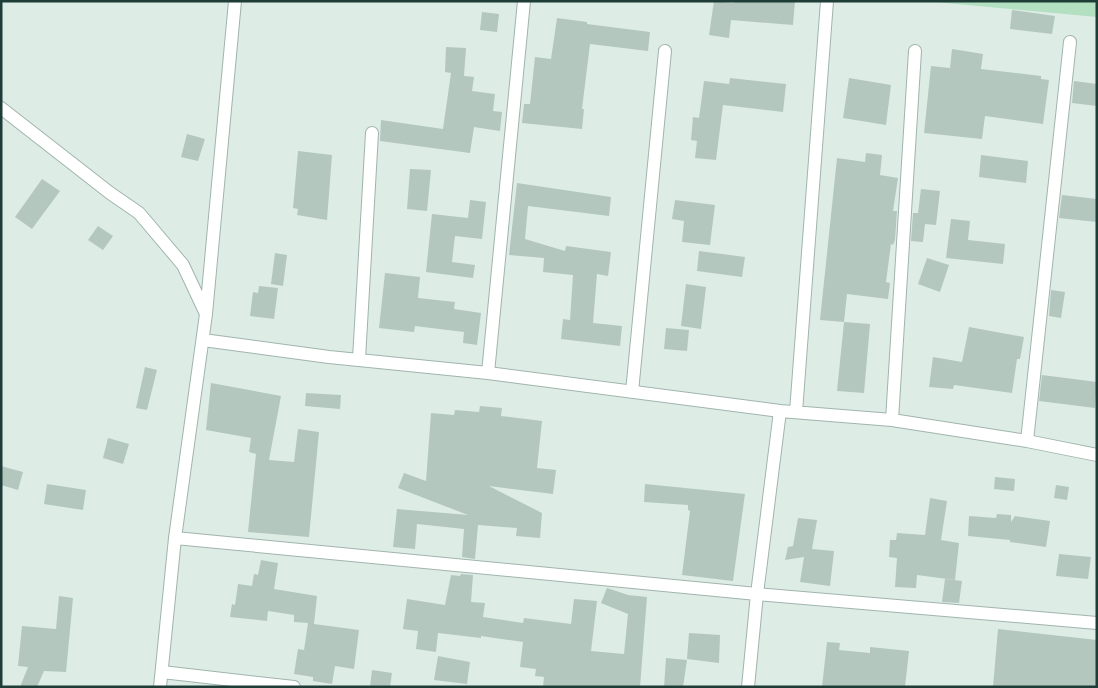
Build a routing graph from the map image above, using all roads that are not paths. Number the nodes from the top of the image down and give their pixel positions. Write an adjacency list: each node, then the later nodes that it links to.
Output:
1 (235, 1): 9 (street)
2 (524, 1): 12 (street)
3 (827, 1): 15 (street)
4 (1070, 42): 17 (street)
5 (665, 51): 13 (street)
6 (915, 51): 16 (street)
7 (1, 108): 9 (street)
8 (372, 134): 11 (street)
9 (206, 314): 10 (street)
10 (203, 340): 11 (street); 19 (street)
11 (360, 360): 12 (street)
12 (488, 373): 13 (street)
13 (632, 392): 14 (street)
14 (780, 411): 15 (street); 20 (street)
15 (796, 412): 16 (street)
16 (892, 420): 17 (street)
17 (1027, 441): 18 (street)
18 (1097, 455)
19 (175, 538): 20 (street); 22 (street)
20 (757, 594): 21 (street); 25 (street)
21 (1097, 623)
22 (162, 672): 23 (street); 24 (street)
23 (160, 687)
24 (294, 687)
25 (748, 687)

